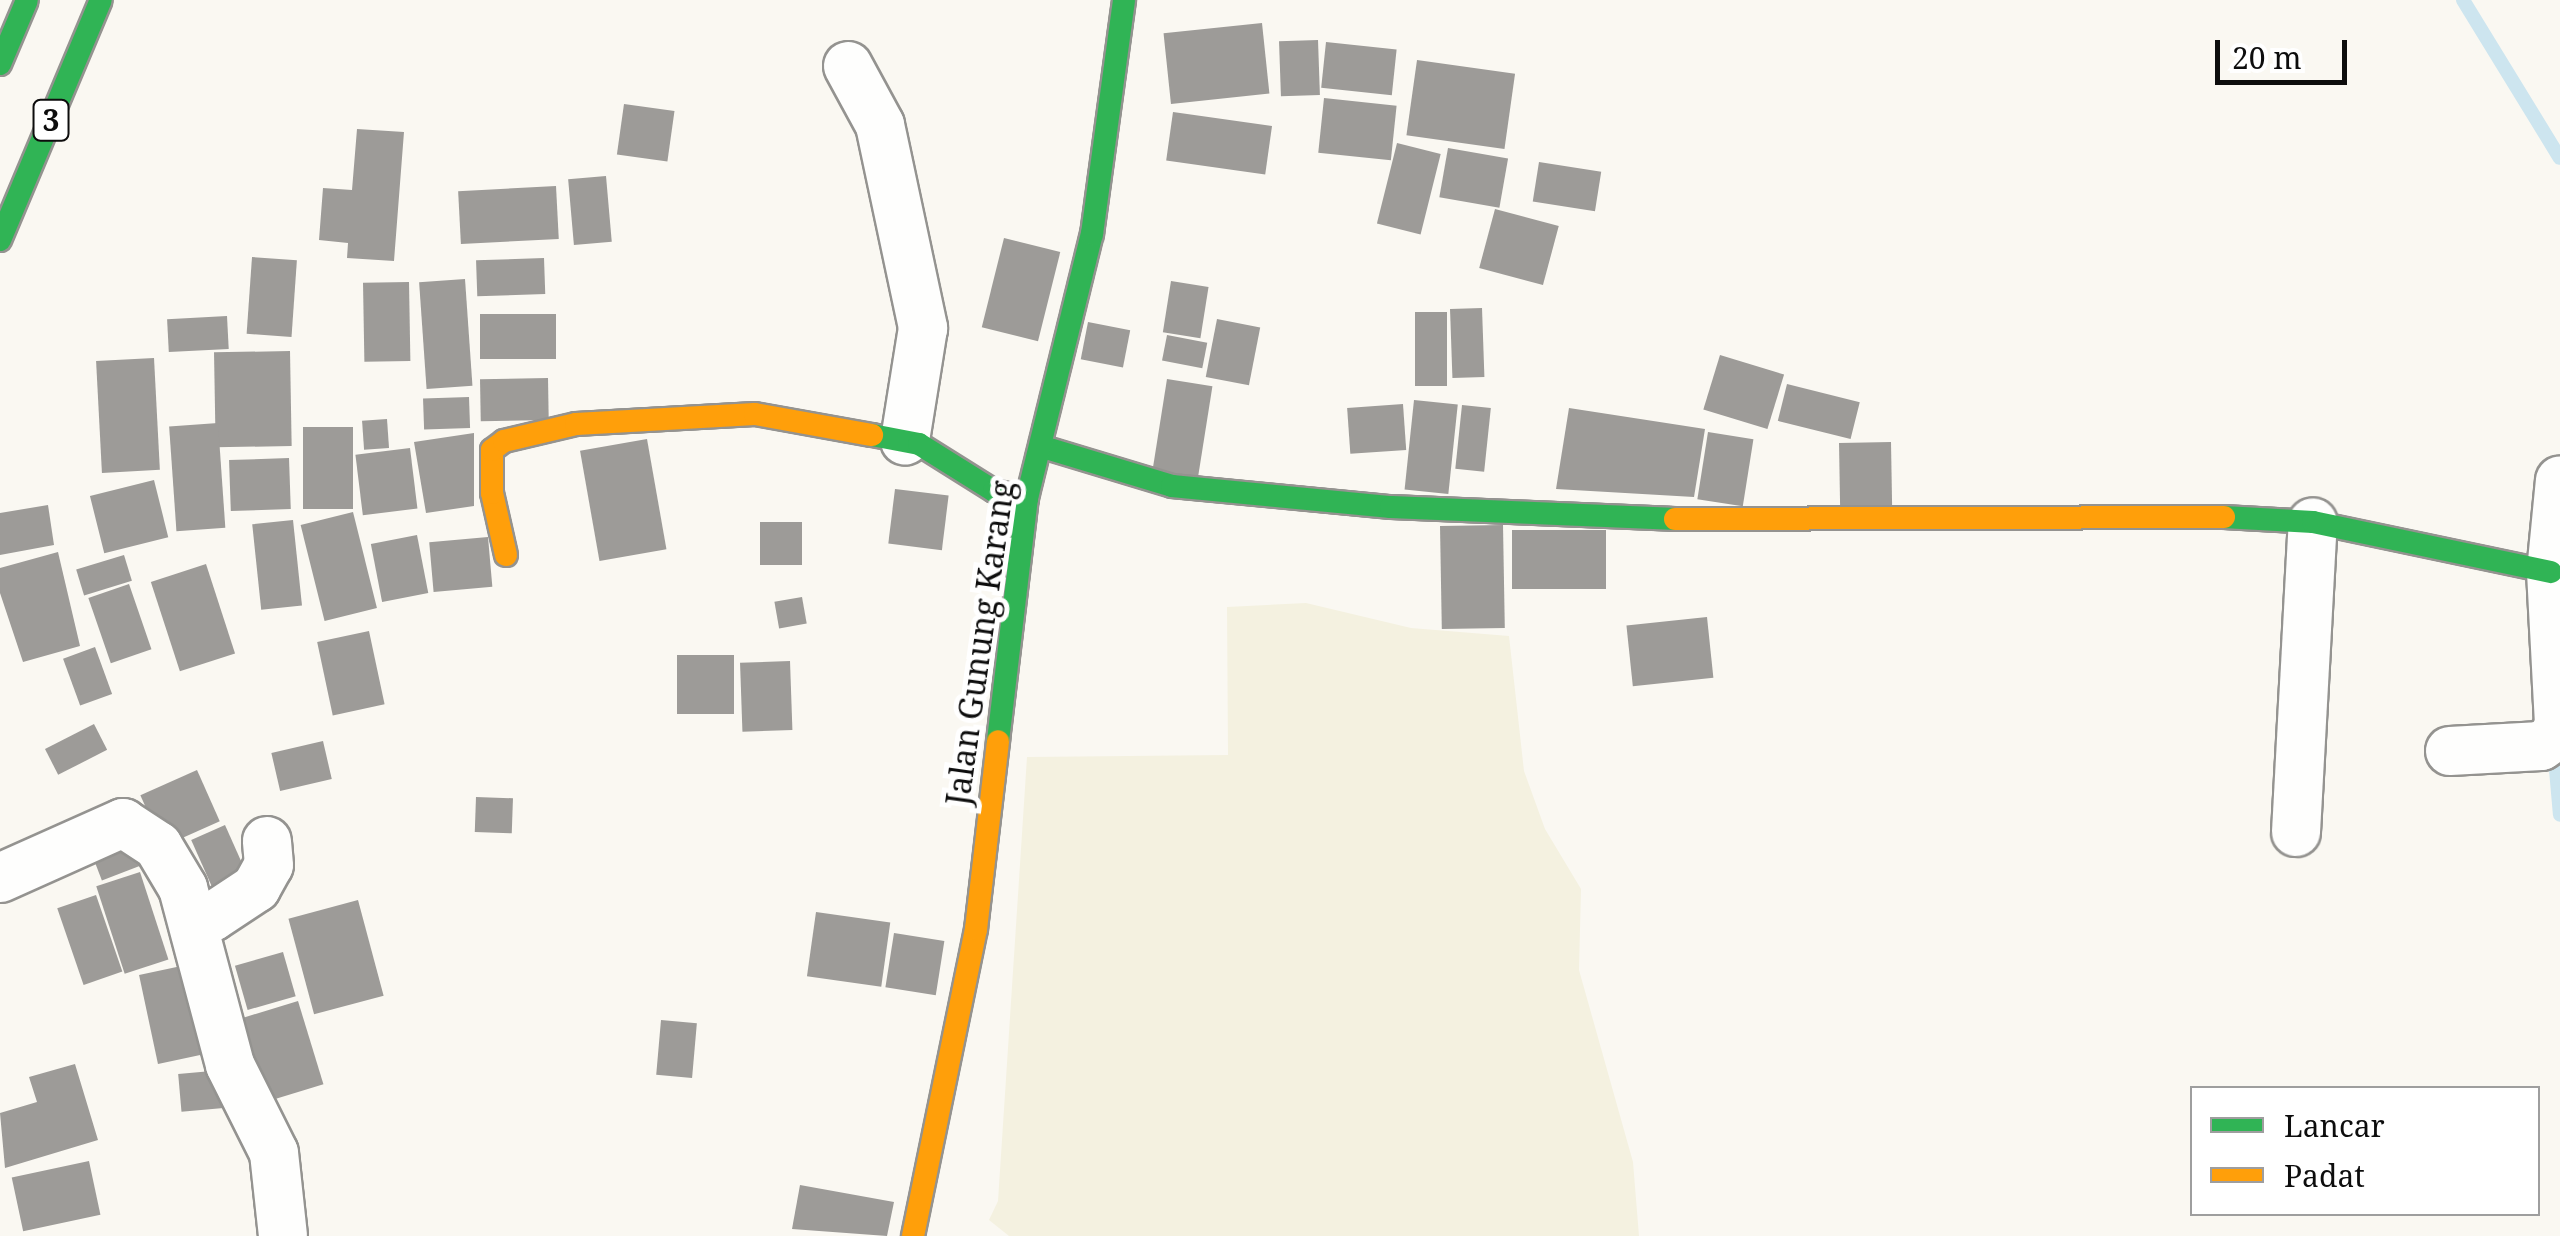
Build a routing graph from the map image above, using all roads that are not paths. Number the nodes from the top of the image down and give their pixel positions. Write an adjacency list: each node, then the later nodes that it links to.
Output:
1 (27, 0): 4 (street, 3)
2 (102, 0): 6 (street, 3)
3 (1124, 0): 8 (street, Jalan Gunung Karang)
4 (0, 64)
5 (848, 66): 7 (street)
6 (0, 240)
7 (905, 440): 10 (street); 12 (street)
8 (1043, 447): 10 (street, Jalan Gunung Karang); 11 (street)
9 (2560, 480): 13 (street)
10 (1027, 498): 20 (street, Jalan Gunung Karang)
11 (2313, 522): 13 (street); 15 (street)
12 (506, 555)
13 (2551, 572): 14 (street)
14 (2450, 751)
15 (2296, 832)
16 (267, 840): 18 (street)
17 (0, 878): 18 (street)
18 (193, 920): 19 (street)
19 (283, 1236)
20 (914, 1236)

